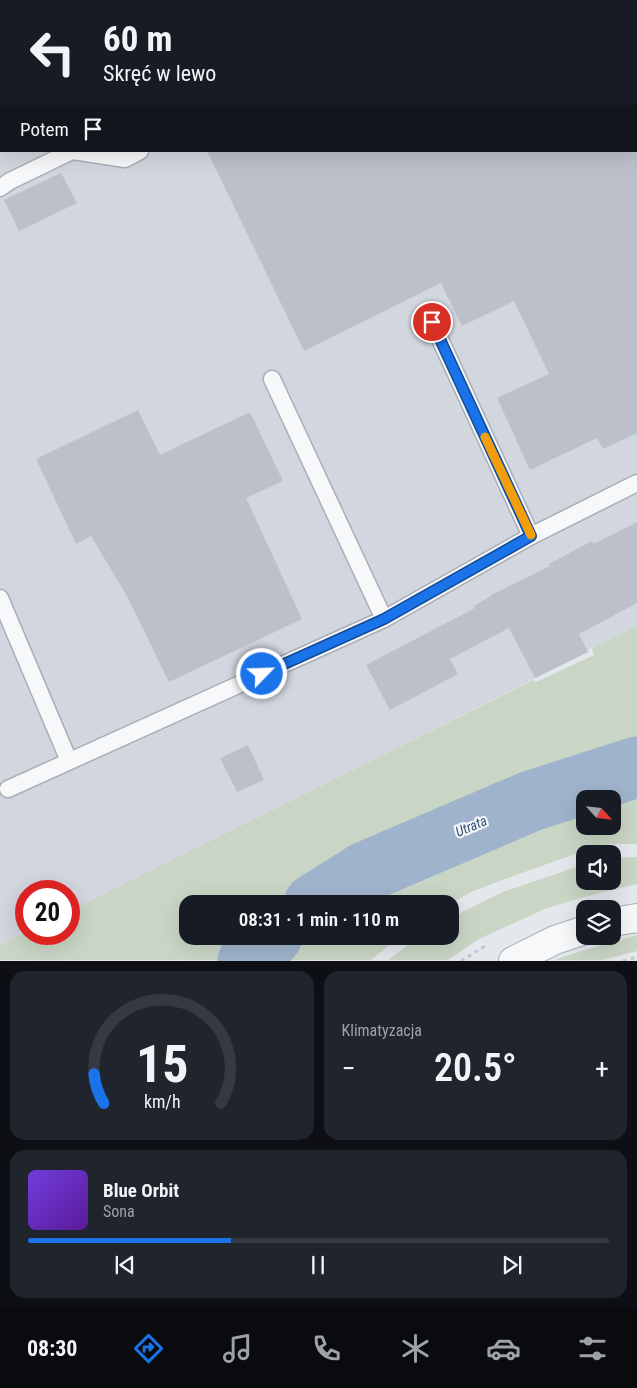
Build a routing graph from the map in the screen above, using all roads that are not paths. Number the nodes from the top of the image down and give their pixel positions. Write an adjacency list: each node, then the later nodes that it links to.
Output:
1 (71, 152): 4 (lane)
2 (80, 152): 3 (lane)
3 (138, 152)
4 (0, 188)
5 (432, 322): 8 (lane)
6 (272, 379): 10 (lane)
7 (637, 482): 8 (lane)
8 (531, 536): 10 (lane)
9 (0, 598): 11 (lane)
10 (384, 619): 11 (lane)
11 (69, 761): 12 (lane)
12 (8, 789)
13 (637, 918): 14 (street)
14 (621, 921)
15 (576, 933): 16 (street)
16 (513, 960)

